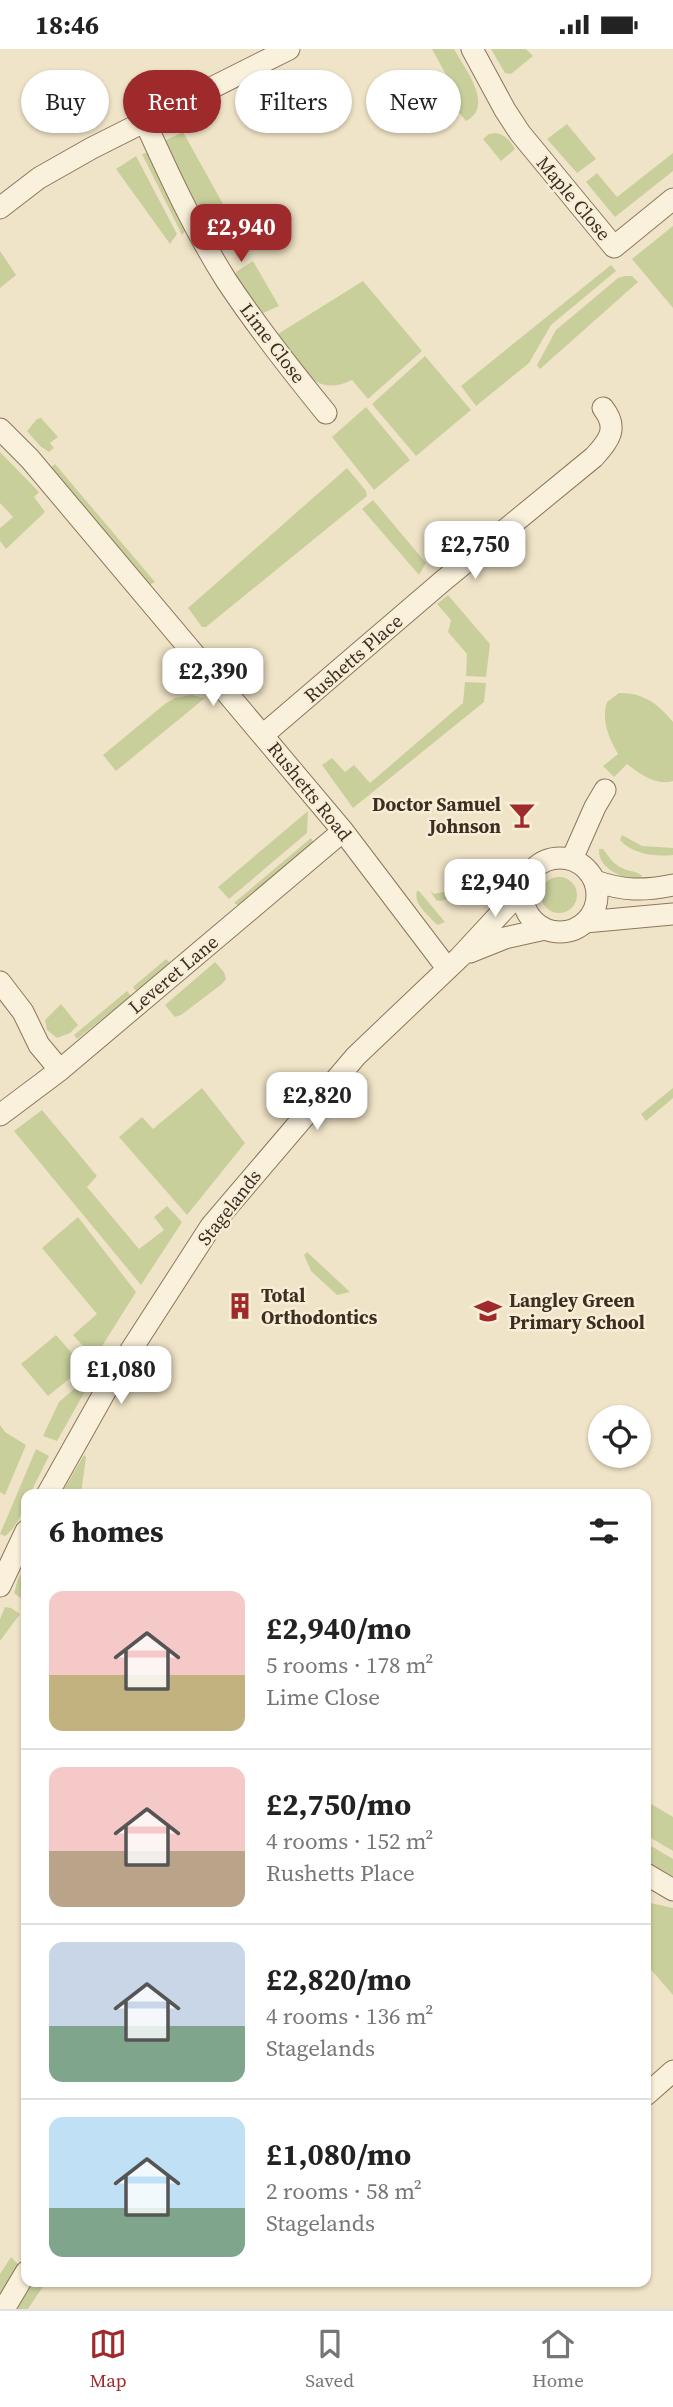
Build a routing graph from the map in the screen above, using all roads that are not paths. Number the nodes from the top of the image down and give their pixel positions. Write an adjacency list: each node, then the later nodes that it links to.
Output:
1 (289, 49): 3 (street)
2 (472, 49): 6 (street, Maple Close)
3 (221, 83)
4 (123, 133): 7 (street)
5 (150, 133): 9 (street, Lime Close)
6 (673, 199)
7 (0, 208)
8 (603, 408): 11 (street, Rushetts Place)
9 (326, 413)
10 (0, 429): 11 (street, Rushetts Road)
11 (263, 735): 13 (street, Rushetts Road)
12 (605, 790): 14 (street)
13 (343, 831): 21 (street, Rushetts Road); 23 (street, Leveret Lane)
14 (572, 859): 15 (street); 17 (street)
15 (595, 881): 16 (street); 19 (street)
16 (673, 885)
17 (523, 889): 20 (street); 21 (street, Stagelands)
18 (673, 914): 19 (street)
19 (585, 922): 20 (street)
20 (545, 929): 21 (street, Stagelands)
21 (454, 962): 25 (street, Stagelands)
22 (0, 982): 23 (street)
23 (60, 1070): 24 (street, Leveret Lane)
24 (0, 1115)
25 (50, 1489)
26 (21, 1541): 27 (street)
27 (0, 1585)
28 (651, 1877): 29 (street)
29 (673, 1890)
30 (673, 2071): 31 (street)
31 (651, 2091)
32 (21, 2280): 33 (street)
33 (4, 2309)

